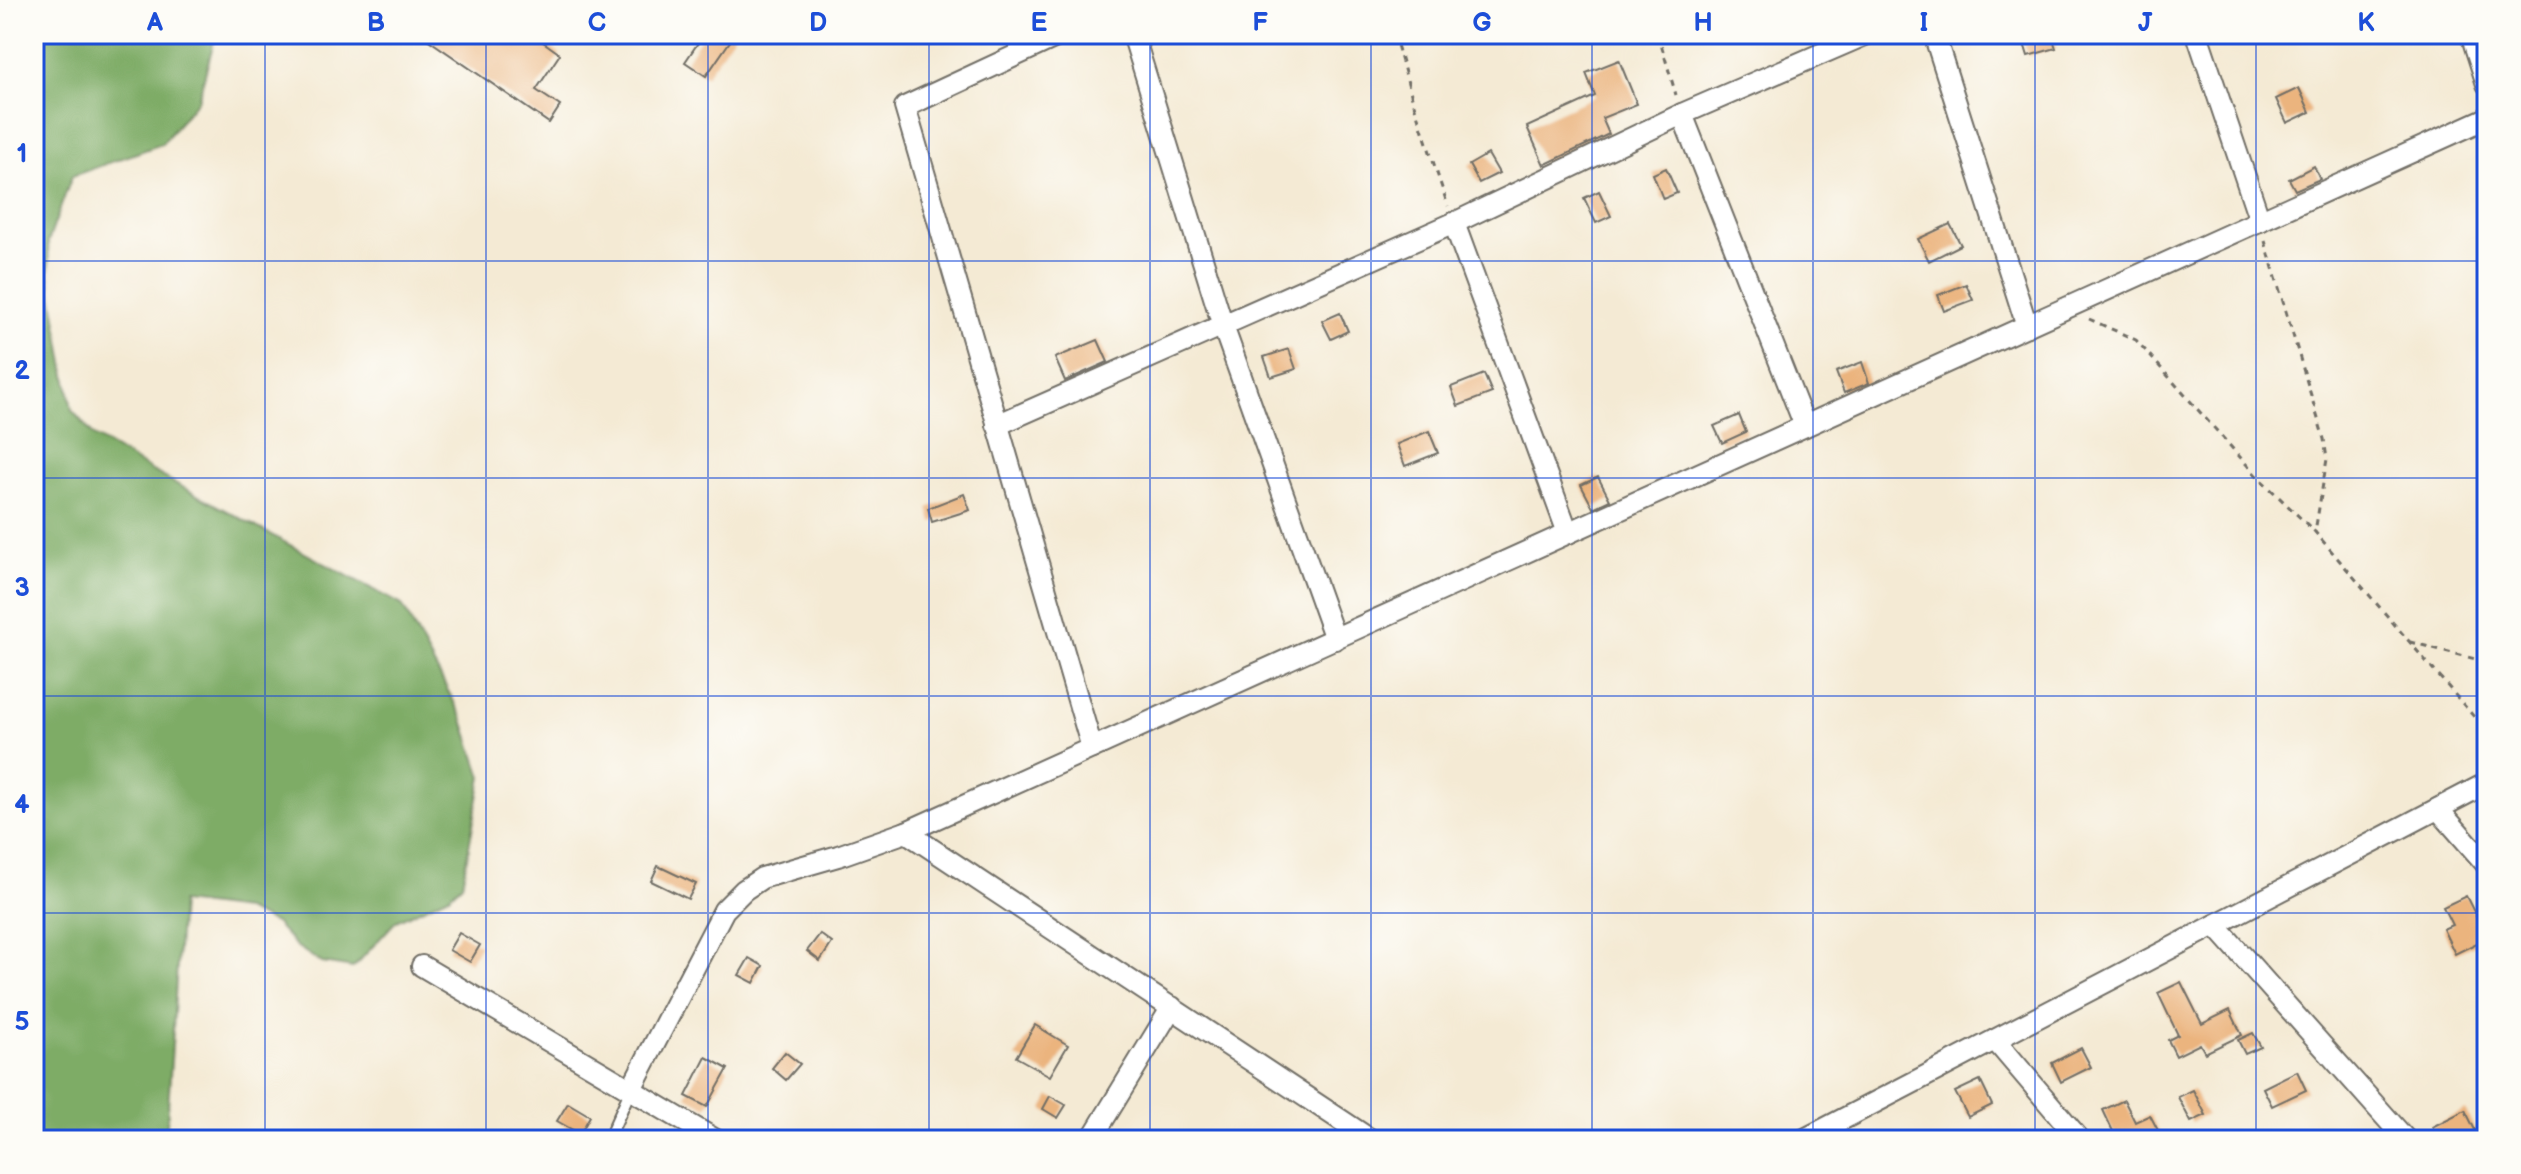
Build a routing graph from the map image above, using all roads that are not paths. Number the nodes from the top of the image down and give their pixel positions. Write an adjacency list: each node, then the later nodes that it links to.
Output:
1 (1062, 34): 14 (street)
2 (1133, 34): 12 (street)
3 (1867, 34): 8 (street)
4 (1934, 34): 13 (street)
5 (2197, 34): 10 (street)
6 (2471, 34): 7 (street)
7 (2487, 84)
8 (1682, 114): 11 (street); 15 (street)
9 (2487, 118): 10 (street)
10 (2260, 221): 13 (street)
11 (1454, 223): 12 (street); 16 (street)
12 (1223, 326): 14 (street); 17 (street)
13 (2027, 326): 15 (street)
14 (997, 425): 18 (street)
15 (1805, 426): 16 (street)
16 (1568, 533): 17 (street)
17 (1335, 639): 18 (street)
18 (1092, 748): 21 (street)
19 (2485, 784): 20 (street)
20 (2438, 809): 22 (street); 23 (street)
21 (906, 832): 25 (street); 27 (street)
22 (2487, 865)
23 (2215, 925): 26 (street); 34 (street)
24 (422, 966): 27 (street)
25 (1172, 1007): 30 (street); 31 (street)
26 (1995, 1040): 32 (street); 33 (street)
27 (631, 1089): 28 (lane); 29 (street)
28 (608, 1140)
29 (716, 1140)
30 (1091, 1140)
31 (1371, 1140)
32 (1803, 1140)
33 (2080, 1140)
34 (2406, 1140)

